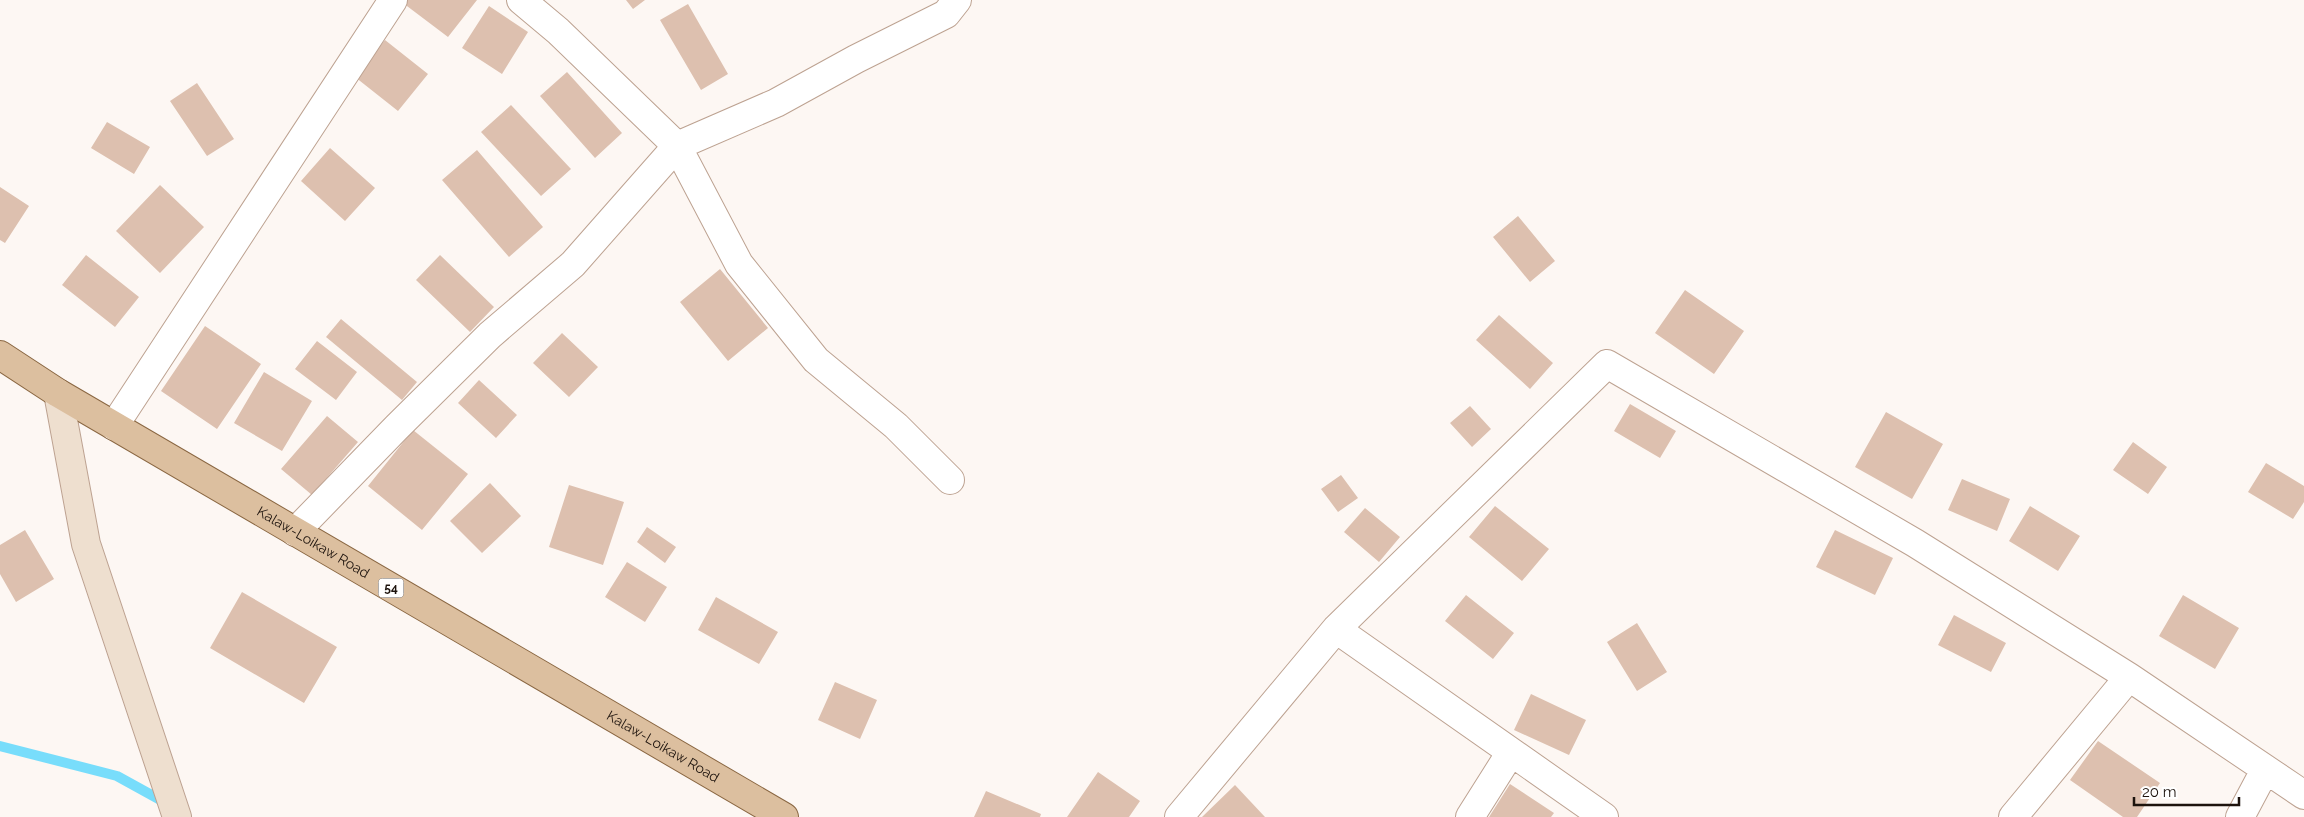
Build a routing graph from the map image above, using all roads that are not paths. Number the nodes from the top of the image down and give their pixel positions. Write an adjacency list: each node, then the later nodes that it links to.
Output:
1 (393, 0): 7 (street)
2 (520, 0): 4 (street)
3 (957, 0): 4 (street)
4 (677, 146): 8 (street); 9 (street)
5 (0, 355): 6 (main road, Kalaw-Loikaw Road / 54)
6 (58, 394): 7 (main road, Kalaw-Loikaw Road / 54); 15 (main road)
7 (114, 426): 9 (main road, Kalaw-Loikaw Road / 54)
8 (950, 480)
9 (295, 532): 16 (main road, Kalaw-Loikaw Road / 54)
10 (1336, 629): 11 (street); 12 (street); 17 (street)
11 (2129, 677): 13 (street); 20 (street)
12 (1511, 752): 18 (street); 19 (street)
13 (2265, 770): 14 (street); 21 (street)
14 (2304, 795)
15 (176, 817)
16 (784, 817)
17 (1179, 817)
18 (1470, 817)
19 (1604, 817)
20 (2013, 817)
21 (2240, 817)

